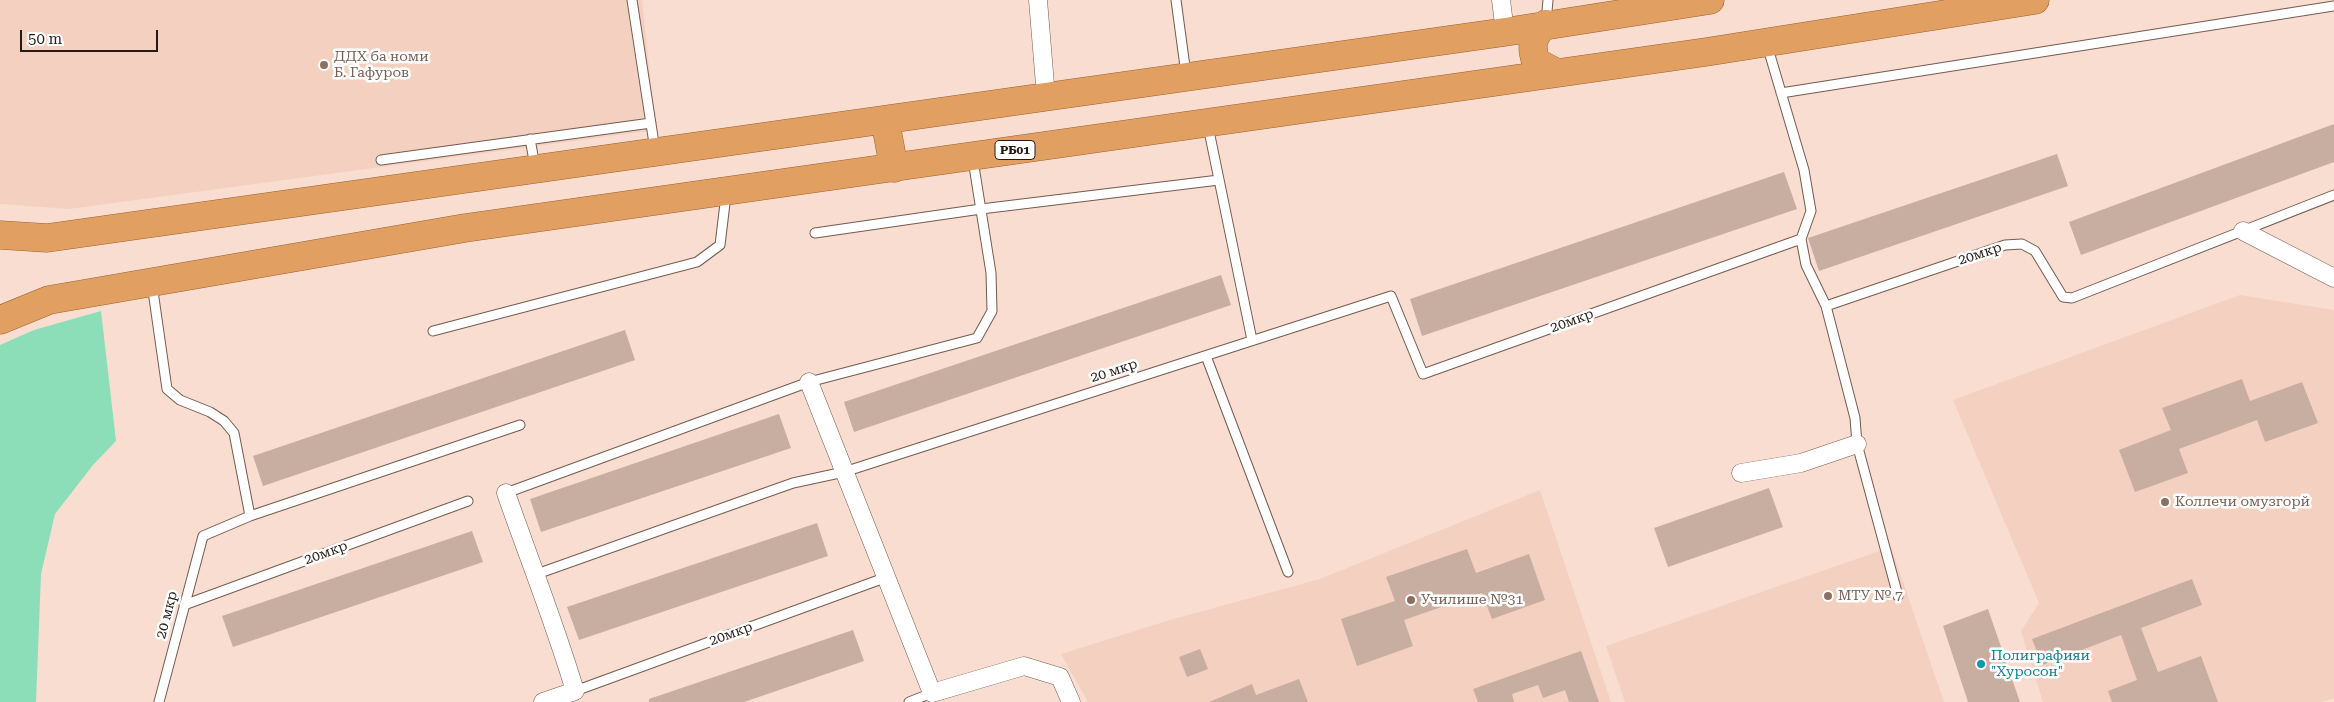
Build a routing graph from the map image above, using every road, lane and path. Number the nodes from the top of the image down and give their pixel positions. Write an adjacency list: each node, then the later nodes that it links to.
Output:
1 (632, 0): 18 (lane)
2 (1038, 0): 16 (street)
3 (1176, 0): 13 (lane)
4 (1501, 0): 10 (street)
5 (1710, 0): 9 (highway)
6 (2035, 0): 7 (highway, РБ01)
7 (1971, 5): 11 (highway, РБ01)
8 (2334, 6): 15 (lane)
9 (1547, 12): 10 (highway); 12 (highway)
10 (1505, 32): 13 (highway); 14 (highway)
11 (1766, 43): 12 (highway, РБ01); 15 (lane)
12 (1557, 73): 14 (highway, РБ01)
13 (1187, 77): 16 (highway)
14 (1510, 80): 19 (highway, РБ01)
15 (1781, 92): 33 (lane)
16 (1046, 97): 17 (highway)
17 (885, 120): 21 (highway); 24 (highway)
18 (651, 123): 20 (lane); 21 (lane)
19 (1207, 123): 22 (highway, РБ01); 26 (lane)
20 (530, 139): 23 (lane); 25 (lane)
21 (655, 152): 25 (highway)
22 (973, 156): 24 (highway, РБ01); 29 (lane)
23 (380, 160)
24 (894, 168): 27 (highway, РБ01)
25 (536, 169): 32 (highway)
26 (1219, 180): 29 (lane); 40 (lane)
27 (726, 192): 35 (highway, РБ01); 39 (lane)
28 (2334, 195): 30 (lane, 20мкр)
29 (981, 209): 31 (lane); 42 (lane)
30 (2243, 231): 34 (street); 37 (lane, 20мкр)
31 (816, 233)
32 (0, 235)
33 (1801, 240): 36 (lane, 20мкр); 37 (lane)
34 (2334, 278)
35 (152, 284): 38 (highway, РБ01); 49 (lane)
36 (1391, 296): 40 (lane, 20 мкр)
37 (1826, 306): 44 (lane)
38 (0, 320)
39 (433, 331)
40 (1252, 340): 41 (lane, 20 мкр)
41 (1206, 356): 45 (lane, 20 мкр); 50 (lane)
42 (808, 382): 45 (street); 47 (lane)
43 (520, 425): 49 (lane)
44 (1858, 444): 46 (street); 53 (lane)
45 (844, 472): 51 (lane); 52 (street)
46 (1741, 473)
47 (506, 493): 51 (street)
48 (468, 501): 54 (lane, 20мкр)
49 (250, 516): 54 (lane, 20 мкр)
50 (1288, 572)
51 (534, 575): 55 (street)
52 (887, 577): 55 (lane, 20мкр); 56 (street)
53 (1898, 596)
54 (184, 605): 57 (lane, 20 мкр)
55 (575, 691): 58 (street, 20мкр)
56 (932, 693): 59 (lane); 60 (street)
57 (159, 702)
58 (543, 702)
59 (909, 702)
60 (1071, 702)

